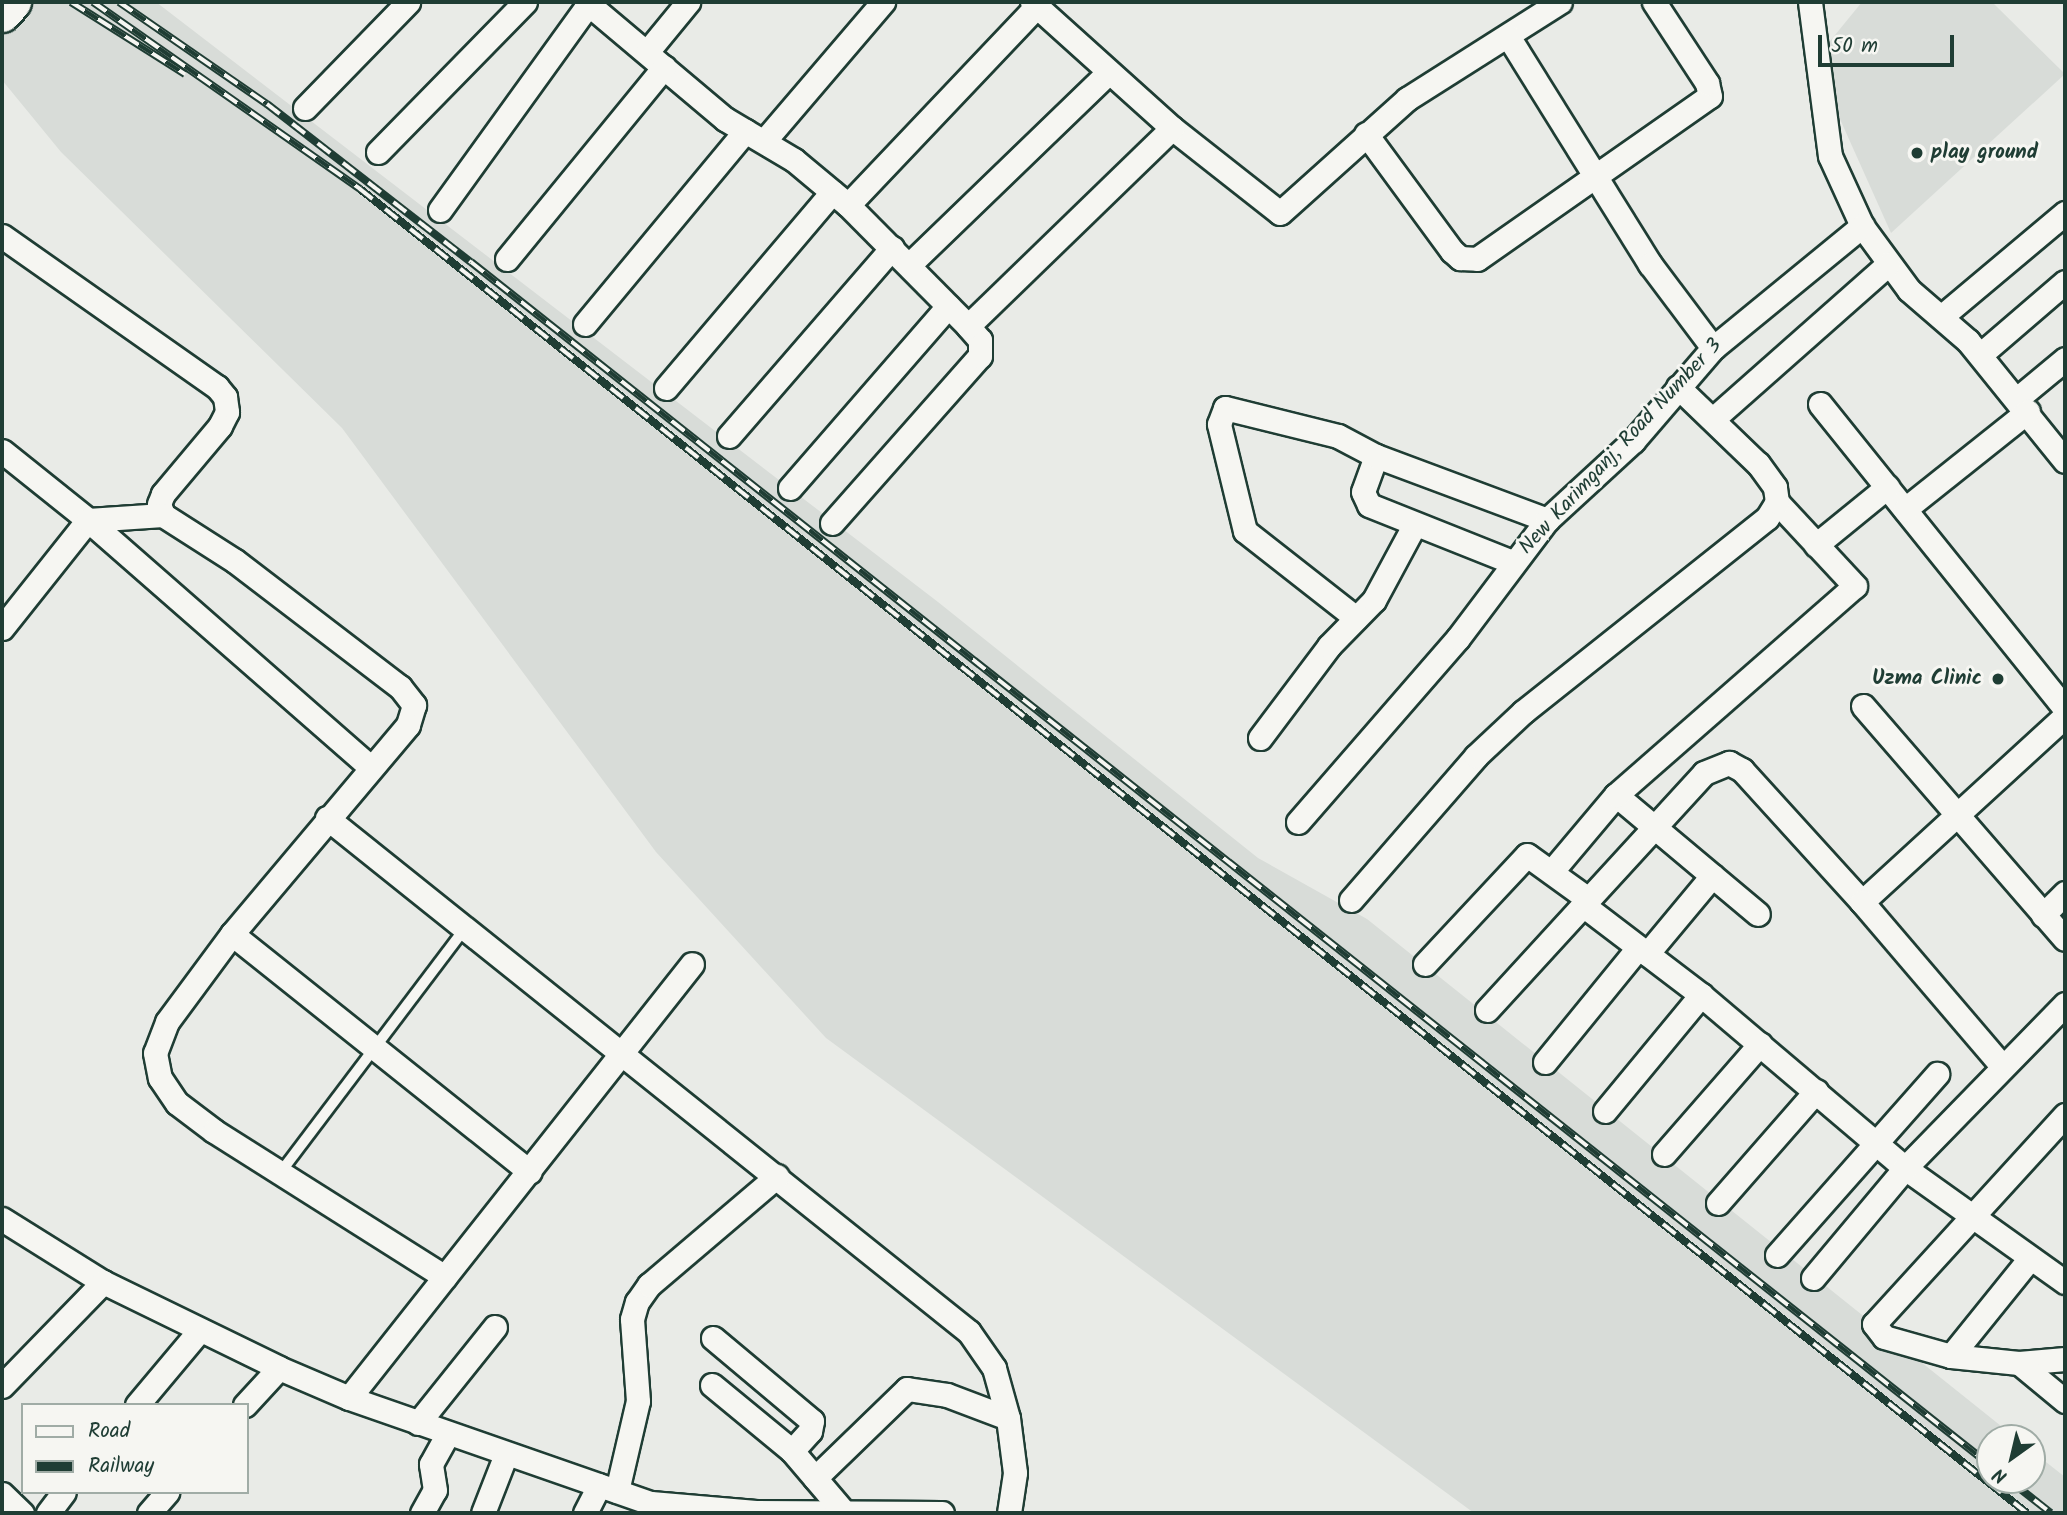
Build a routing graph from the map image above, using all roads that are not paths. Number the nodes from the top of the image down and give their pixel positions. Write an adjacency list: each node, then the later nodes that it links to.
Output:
1 (12, 2): 11 (highway)
2 (408, 2): 15 (street)
3 (525, 2): 19 (street)
4 (588, 2): 13 (street); 22 (street)
5 (688, 2): 13 (street)
6 (883, 2): 18 (street)
7 (1560, 2): 12 (street)
8 (1654, 2): 20 (street)
9 (1810, 2): 24 (street)
10 (1034, 4): 14 (street); 21 (street)
11 (2, 13)
12 (1508, 36): 17 (street); 20 (street)
13 (656, 60): 18 (street); 27 (street)
14 (1109, 72): 16 (street); 29 (street)
15 (305, 108)
16 (1172, 128): 17 (street); 34 (street)
17 (1366, 134): 20 (street)
18 (755, 135): 21 (street); 33 (street)
19 (378, 152)
20 (1594, 178): 35 (street)
21 (840, 199): 26 (street); 39 (street)
22 (440, 210)
23 (2065, 213): 32 (street)
24 (1862, 226): 28 (street); 35 (street, New Karimganj, Road Number 3)
25 (2, 236): 51 (street)
26 (892, 248): 29 (street); 43 (street)
27 (507, 259)
28 (1888, 264): 32 (street); 42 (street)
29 (909, 265): 31 (street)
30 (2065, 282): 36 (street)
31 (948, 306): 34 (street); 48 (street)
32 (1941, 317): 36 (street)
33 (585, 324)
34 (968, 326): 54 (street)
35 (1713, 348): 38 (street, New Karimganj, Road Number 3)
36 (1980, 355): 41 (street)
37 (2065, 359): 41 (street)
38 (1678, 387): 42 (street); 53 (street, New Karimganj, Road Number 3)
39 (666, 388)
40 (1821, 404): 47 (street)
41 (2023, 404): 46 (street); 50 (street)
42 (1713, 419): 49 (street)
43 (729, 436)
44 (2, 451): 52 (street)
45 (1376, 456): 53 (street); 55 (street); 58 (street)
46 (2065, 461)
47 (1886, 487): 50 (street); 56 (street)
48 (790, 488)
49 (1777, 502): 56 (street); 73 (street)
50 (1905, 509): 61 (street)
51 (163, 515): 52 (street); 64 (street)
52 (88, 520): 59 (street); 64 (street)
53 (1547, 520): 57 (street, New Karimganj, Road Number 3)
54 (832, 523)
55 (1415, 524): 57 (street); 58 (street)
56 (1816, 545): 65 (street)
57 (1513, 562): 68 (street, New Karimganj, Road Number 3)
58 (1356, 618): 63 (street)
59 (2, 628)
60 (1863, 706): 66 (street)
61 (2065, 709)
62 (2065, 716): 66 (street)
63 (1260, 738)
64 (370, 768): 67 (street)
65 (1616, 795): 69 (street); 70 (street)
66 (1956, 813): 75 (street); 77 (street)
67 (327, 818): 78 (street); 79 (street)
68 (1298, 822)
69 (1654, 828): 71 (street); 74 (street); 75 (street)
70 (1552, 870): 74 (street); 83 (street)
71 (1712, 876): 76 (street); 81 (street)
72 (2065, 892): 77 (street)
73 (1351, 900)
74 (1586, 902): 81 (street); 86 (street)
75 (1862, 902): 91 (street)
76 (1758, 914)
77 (2043, 915): 80 (street)
78 (463, 931): 88 (lane); 89 (street)
79 (232, 934): 88 (street); 100 (street)
80 (2065, 939)
81 (1643, 951): 84 (street); 90 (street)
82 (692, 964): 89 (street)
83 (1424, 964)
84 (1701, 995): 87 (street); 94 (street)
85 (2065, 1004): 91 (street)
86 (1487, 1010)
87 (1760, 1044): 93 (street); 97 (street)
88 (375, 1048): 99 (street); 100 (lane)
89 (621, 1052): 99 (street); 101 (street)
90 (1545, 1062)
91 (2001, 1065): 98 (street)
92 (1937, 1074): 96 (street)
93 (1816, 1091): 96 (street); 102 (street)
94 (1605, 1111)
95 (2060, 1128): 103 (street)
96 (1876, 1142): 98 (street); 105 (street)
97 (1664, 1154)
98 (1905, 1168): 103 (street); 109 (street)
99 (530, 1172): 108 (street)
100 (280, 1173): 108 (street)
101 (777, 1176): 124 (street); 130 (street)
102 (1718, 1203)
103 (1971, 1217): 106 (street); 114 (street)
104 (2, 1219): 110 (street)
105 (1777, 1255)
106 (2030, 1258): 107 (street); 114 (street)
107 (2062, 1274)
108 (445, 1277): 120 (street)
109 (1813, 1278)
110 (103, 1282): 112 (street); 119 (street)
111 (495, 1327): 125 (street)
112 (200, 1330): 117 (street); 122 (street)
113 (713, 1338): 127 (street)
114 (1951, 1356): 116 (street)
115 (2065, 1359): 116 (street)
116 (2019, 1363): 121 (street)
117 (279, 1368): 120 (street); 123 (street)
118 (712, 1385): 127 (street)
119 (2, 1386)
120 (349, 1398): 125 (street)
121 (2065, 1401)
122 (138, 1403)
123 (247, 1403)
124 (1008, 1418): 129 (street); 143 (street)
125 (418, 1423): 126 (street)
126 (448, 1433): 128 (street); 139 (street)
127 (792, 1451): 129 (street)
128 (506, 1454): 130 (street); 140 (street)
129 (815, 1478): 135 (street)
130 (608, 1488): 134 (street); 141 (street)
131 (2, 1494): 136 (street)
132 (62, 1494): 137 (street)
133 (165, 1494): 138 (street)
134 (662, 1508): 135 (street)
135 (844, 1512): 142 (street)
136 (22, 1513)
137 (48, 1513)
138 (149, 1513)
139 (422, 1513)
140 (483, 1513)
141 (585, 1513)
142 (942, 1513)
143 (1009, 1513)

